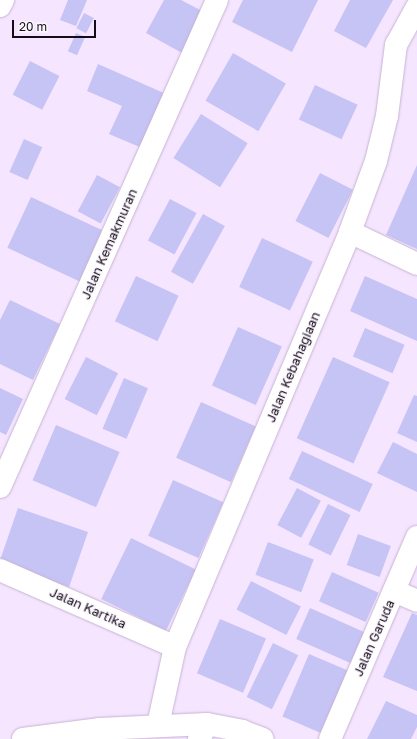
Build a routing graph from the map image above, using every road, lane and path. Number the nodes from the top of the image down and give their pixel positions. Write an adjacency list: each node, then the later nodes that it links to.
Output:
1 (3, 0): 4 (street)
2 (217, 0): 7 (street, Jalan Kemakmuran)
3 (414, 5): 5 (street, Jalan Kebahagiaan)
4 (0, 6)
5 (350, 232): 6 (street); 12 (street, Jalan Kebahagiaan)
6 (417, 264)
7 (0, 487)
8 (417, 537): 10 (street, Jalan Garuda)
9 (0, 570): 12 (street, Jalan Kartika)
10 (394, 591): 11 (street); 17 (street, Jalan Garuda)
11 (417, 601)
12 (175, 647): 13 (street, Jalan Kebahagiaan)
13 (158, 725): 14 (street); 15 (street)
14 (203, 731): 16 (street)
15 (24, 739)
16 (263, 739)
17 (330, 739)

